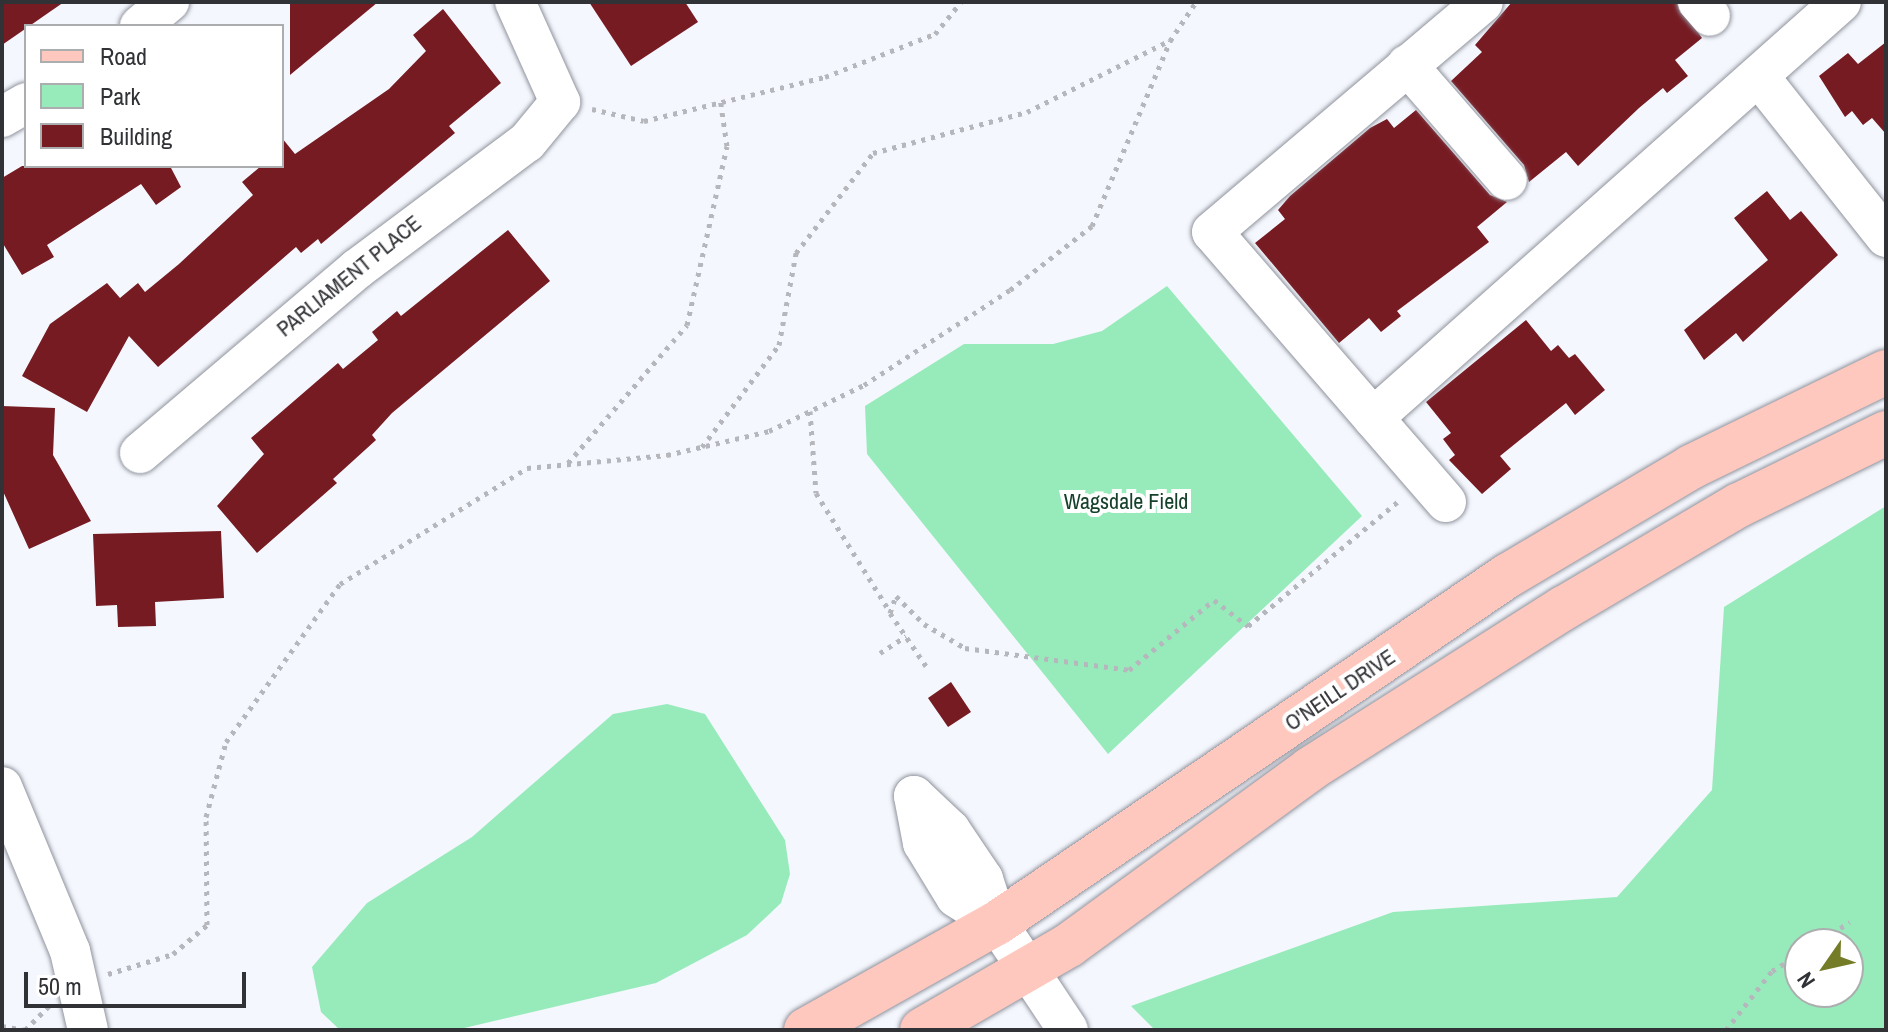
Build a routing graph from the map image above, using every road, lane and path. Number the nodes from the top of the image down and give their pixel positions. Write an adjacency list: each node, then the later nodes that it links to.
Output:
1 (169, 2): 7 (street)
2 (515, 2): 12 (street)
3 (961, 2): 11 (path)
4 (1196, 2): 8 (path)
5 (1483, 2): 9 (street)
6 (1841, 2): 10 (street)
7 (142, 24)
8 (1170, 41): 18 (path); 21 (path)
9 (1407, 65): 15 (street); 19 (street)
10 (1760, 78): 16 (street); 19 (street)
11 (720, 98): 12 (path); 23 (path)
12 (560, 102): 22 (street, PARLIAMENT PLACE)
13 (24, 104): 14 (street)
14 (2, 117)
15 (1507, 180)
16 (1886, 237)
17 (1886, 372): 31 (main road, O'NEILL DRIVE)
18 (810, 411): 21 (path); 25 (path)
19 (1373, 418): 24 (street)
20 (1886, 433): 34 (main road)
21 (702, 447): 23 (path)
22 (140, 453)
23 (567, 463): 35 (path)
24 (1436, 490): 25 (path)
25 (890, 613): 26 (path)
26 (906, 636): 27 (path); 28 (path)
27 (880, 653)
28 (926, 666)
29 (2, 787): 35 (street)
30 (1850, 922): 32 (path)
31 (997, 923): 34 (street); 39 (main road, O'NEILL DRIVE)
32 (1840, 928)
33 (1784, 964): 42 (path)
34 (1029, 969): 40 (main road); 41 (street)
35 (79, 988): 37 (path); 38 (street)
36 (2, 1026): 37 (path)
37 (25, 1030)
38 (88, 1030)
39 (806, 1030)
40 (922, 1030)
41 (1068, 1030)
42 (1726, 1030)

